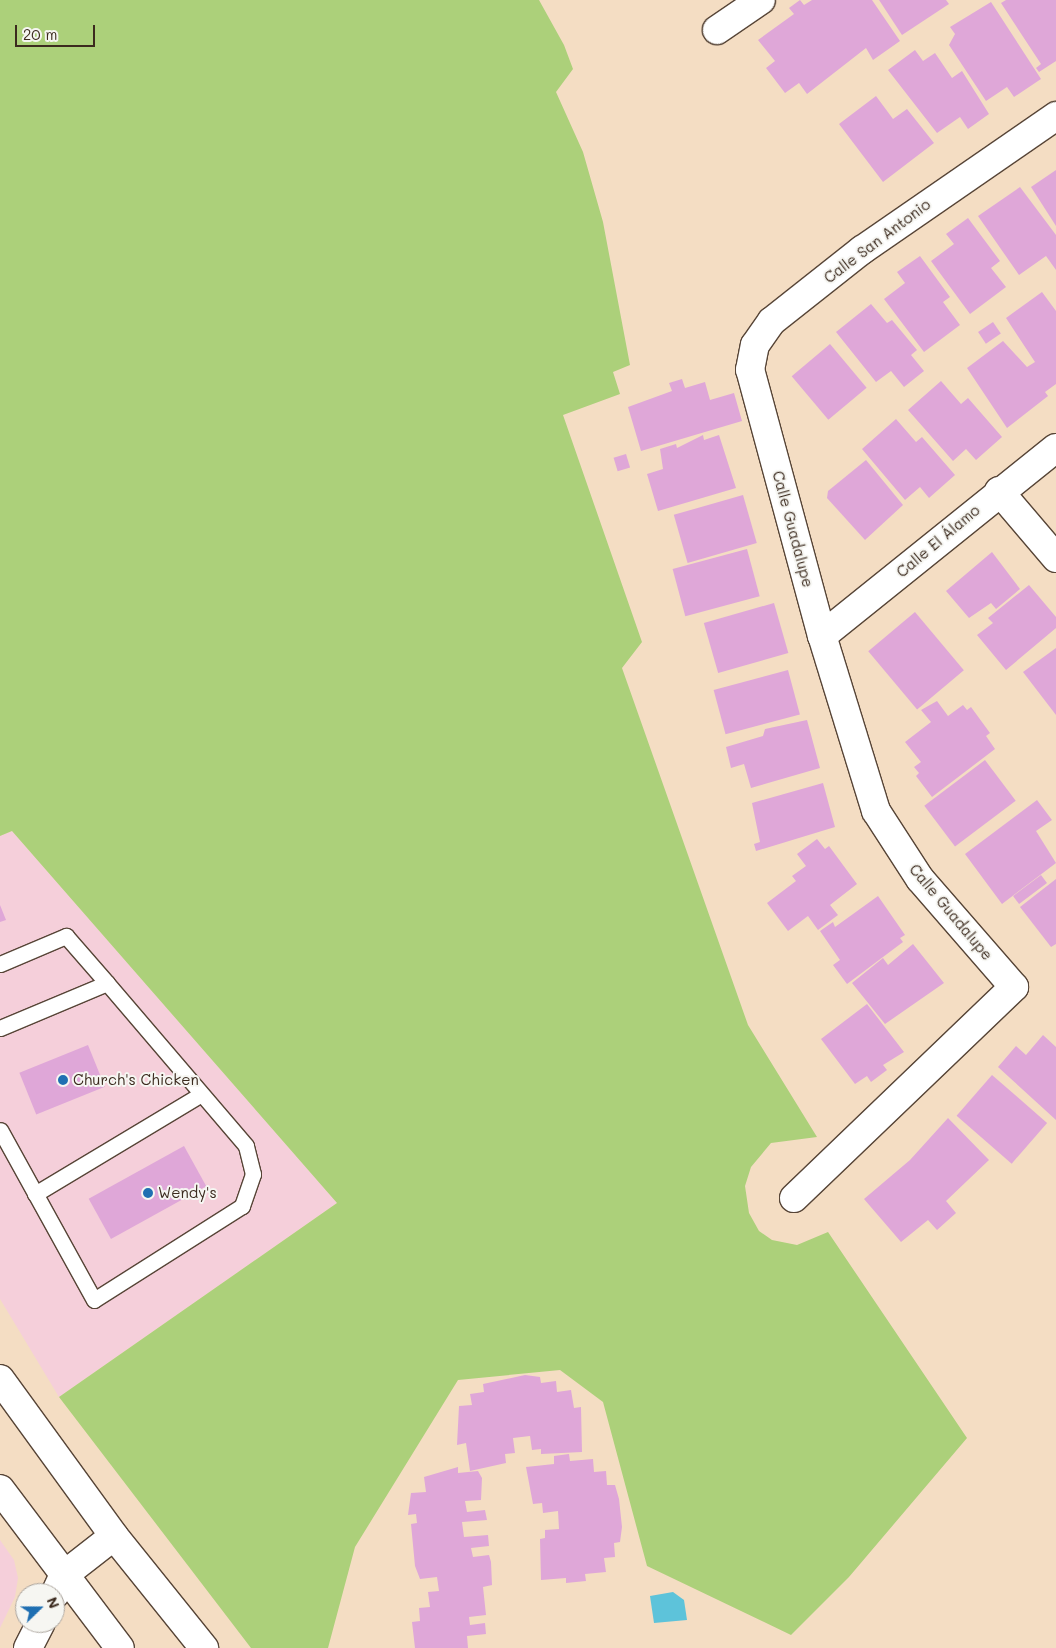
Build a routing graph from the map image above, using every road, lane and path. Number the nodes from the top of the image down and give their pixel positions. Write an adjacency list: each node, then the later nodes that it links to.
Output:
1 (761, 0): 2 (street)
2 (717, 30)
3 (1056, 116): 4 (street, Calle San Antonio)
4 (758, 402): 8 (street, Calle Guadalupe)
5 (1056, 448): 6 (street, Calle El Álamo)
6 (999, 490): 7 (street); 8 (street, Calle El Álamo)
7 (1056, 558)
8 (822, 636): 15 (street, Calle Guadalupe)
9 (0, 964): 10 (lane)
10 (106, 983): 11 (lane); 12 (lane)
11 (0, 1028)
12 (200, 1094): 14 (lane); 14 (lane)
13 (0, 1130): 14 (lane)
14 (34, 1194)
15 (794, 1198)
16 (0, 1368): 17 (lane)
17 (5, 1387): 19 (street)
18 (0, 1490): 20 (street)
19 (114, 1536): 21 (street); 26 (street)
20 (59, 1583)
21 (62, 1583)
22 (65, 1590): 25 (street)
23 (36, 1633): 24 (street)
24 (28, 1648)
25 (120, 1648)
26 (204, 1648)

